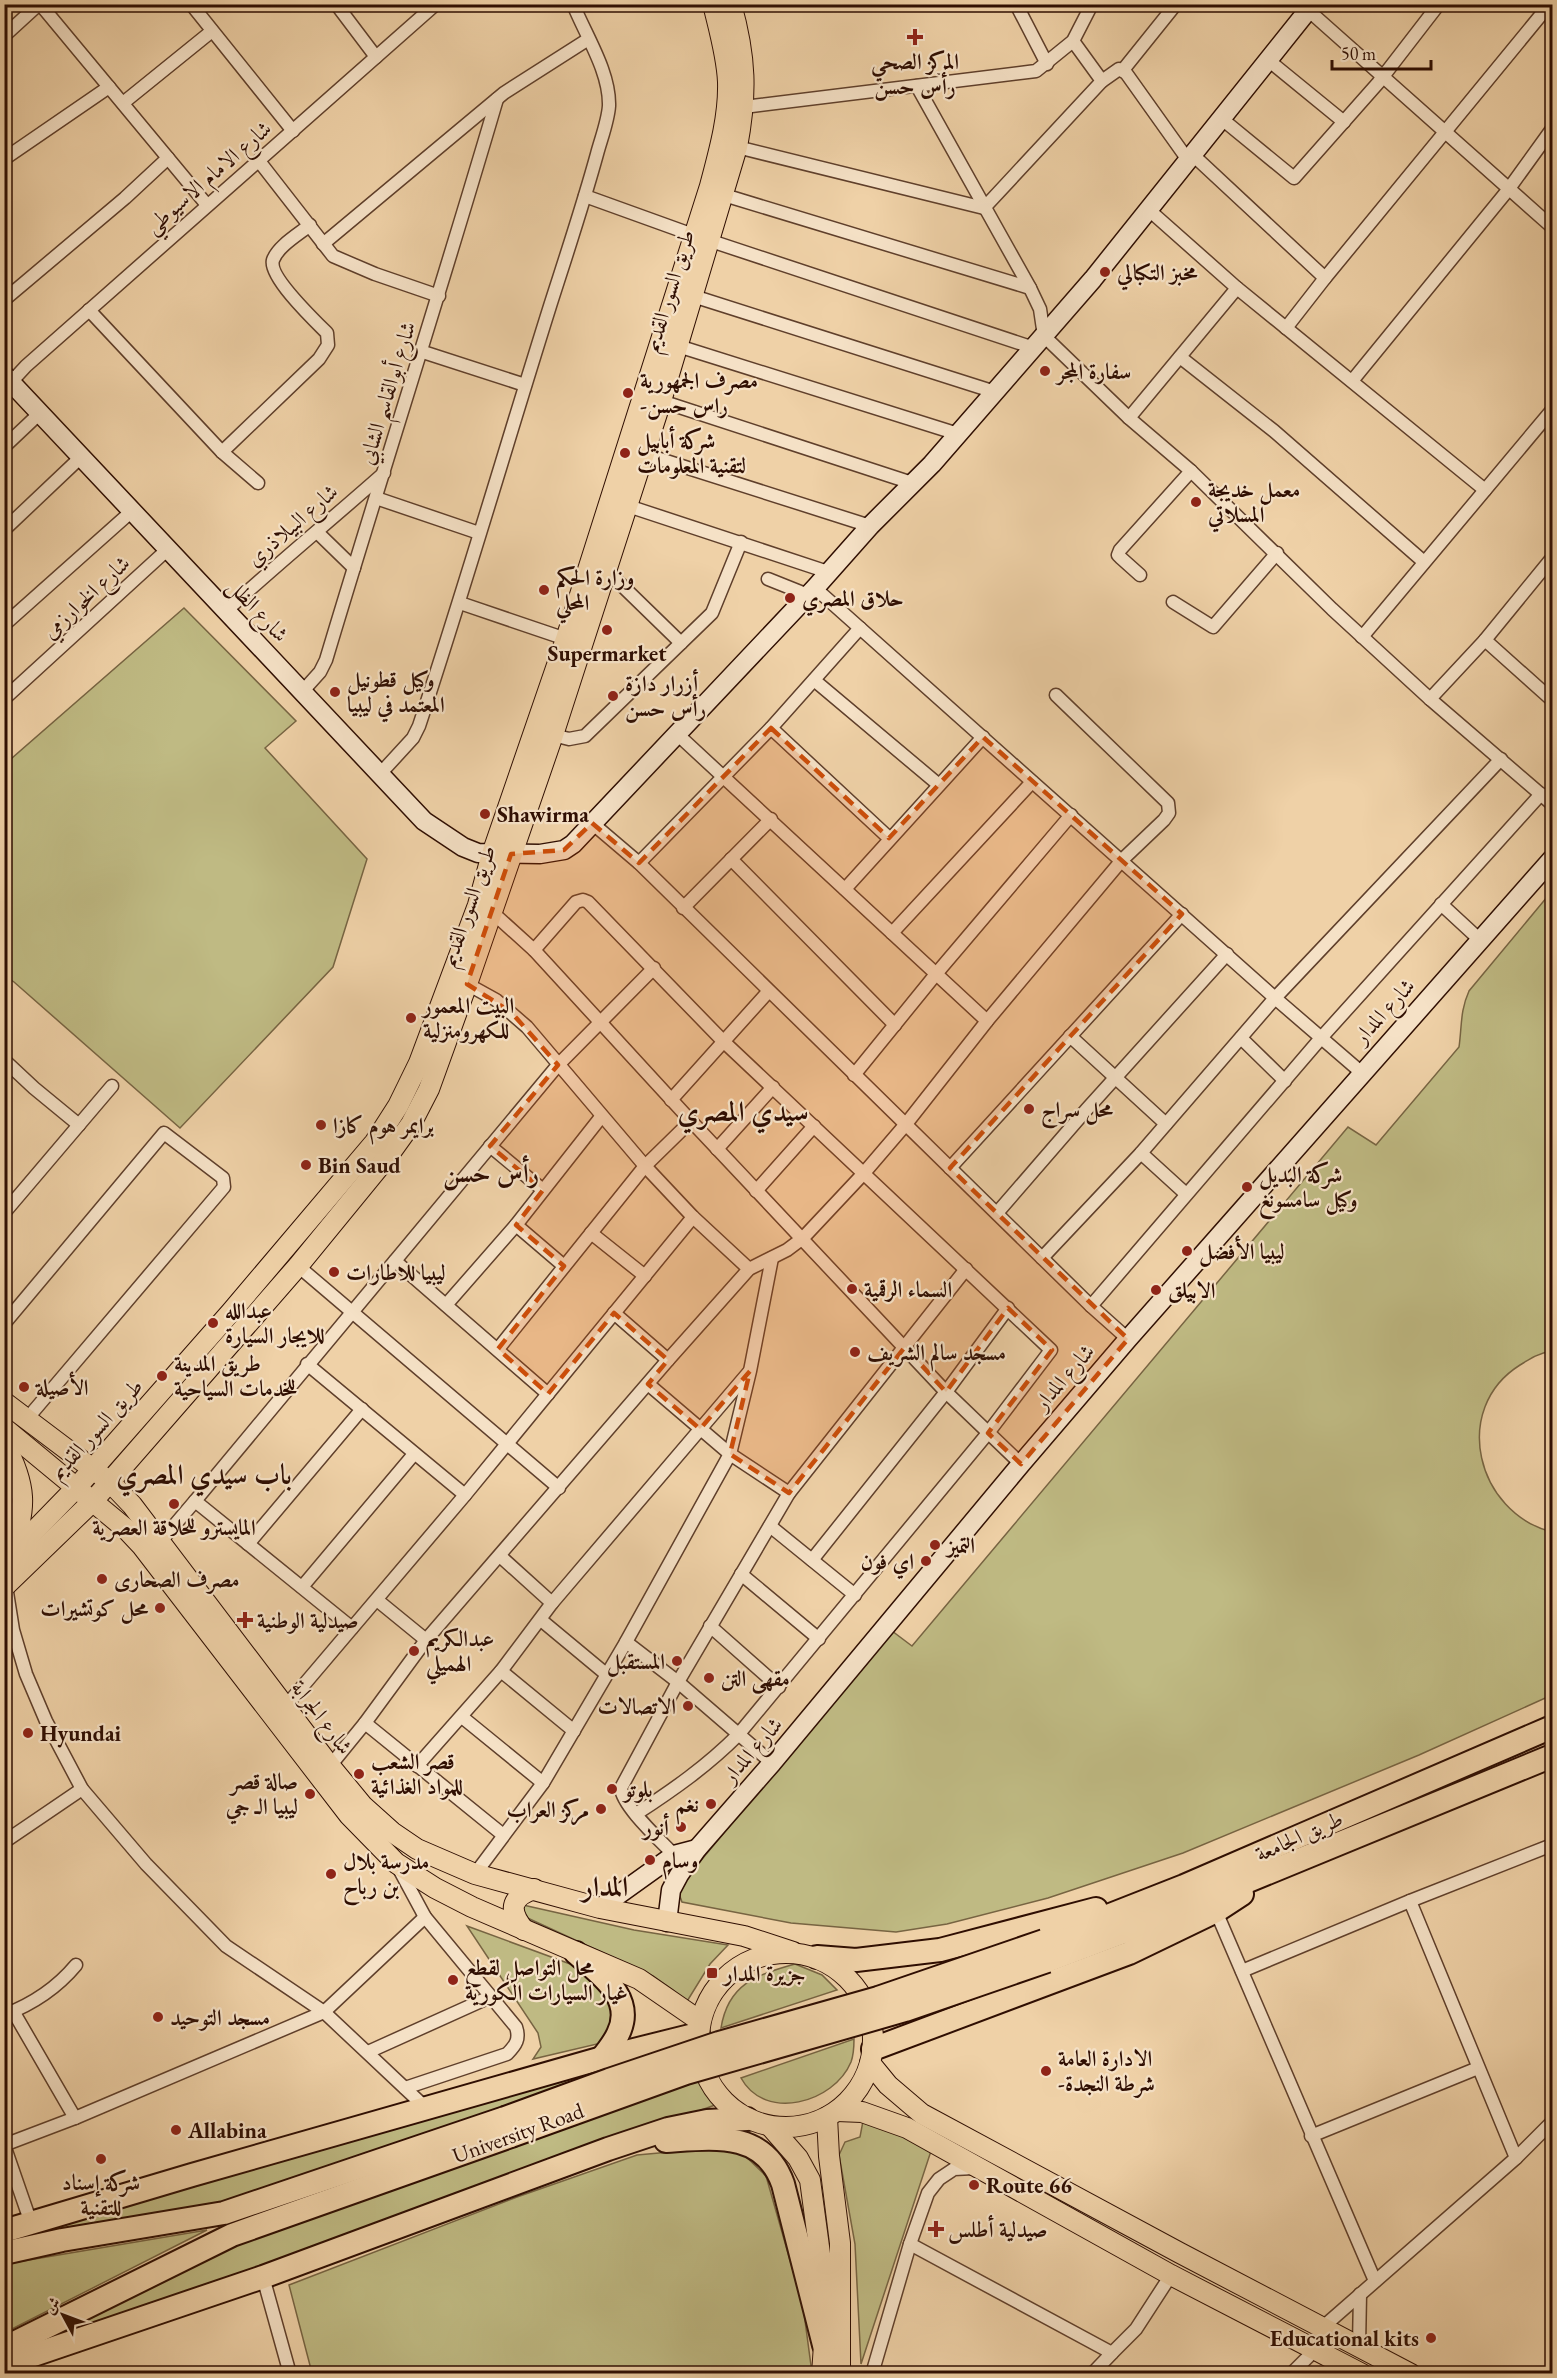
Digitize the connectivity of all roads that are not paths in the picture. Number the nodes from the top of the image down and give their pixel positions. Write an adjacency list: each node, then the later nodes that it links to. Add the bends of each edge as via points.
1 (40, 4): 15 (street); 26 (street)
2 (191, 4): 14 (street)
3 (336, 4): 18 (street)
4 (436, 4): 18 (street, شارع الامام الاسيوطي)
5 (573, 4): 16 (street)
6 (713, 4): 24 (main road, طريق السور القديم)
7 (731, 4): 24 (main road, طريق السور القديم, via 740,34)
8 (1016, 4): 20 (street)
9 (1176, 4): 21 (street)
10 (1439, 4): 22 (street)
11 (1550, 4): 33 (street)
12 (1091, 5): 17 (street)
13 (1311, 7): 19 (street, شارع الظل); 22 (street)
14 (212, 31): 28 (street); 34 (street)
15 (4, 36)
16 (587, 40): 27 (street); 42 (street, via 603,70 609,89 609,109)
17 (1073, 41): 20 (street); 23 (street)
18 (376, 57): 34 (street, شارع الامام الاسيوطي)
19 (1268, 60): 30 (street, شارع الظل); 31 (street)
20 (1047, 64): 25 (street, via 1036,71)
21 (1123, 70): 23 (street); 37 (street)
22 (1382, 77): 31 (street); 33 (street)
23 (1102, 81): 44 (street)
24 (736, 82): 29 (main road, طريق السور القديم); 35 (main road, طريق السور القديم, via 726,112)
25 (917, 86): 29 (street); 44 (street)
26 (109, 87): 28 (street); 38 (street)
27 (497, 99): 49 (street); 53 (street, شارع أبوالقاسم الشابي)
28 (123, 103): 36 (street)
29 (744, 107): 35 (main road, طريق السور القديم)
30 (1222, 119): 31 (street, via 1294,178); 37 (street, شارع الظل)
31 (1344, 122)
32 (1552, 129): 40 (street)
33 (1446, 130): 40 (street); 50 (street)
34 (293, 131): 39 (street, شارع الامام الاسيوطي)
35 (729, 145): 41 (main road, طريق السور القديم); 44 (street); 48 (main road, طريق السور القديم)
36 (168, 158): 43 (street); 55 (street)
37 (1191, 158): 45 (street, شارع الظل); 50 (street)
38 (4, 159)
39 (259, 161): 43 (street, شارع الامام الاسيوطي); 46 (street)
40 (1508, 190): 47 (street); 62 (street)
41 (724, 195): 48 (main road, طريق السور القديم); 51 (street)
42 (585, 196): 48 (street); 64 (street)
43 (207, 205): 56 (street, شارع الامام الاسيوطي)
44 (984, 208): 51 (street)
45 (1149, 210): 52 (street); 58 (street, شارع الظل)
46 (310, 225): 49 (street); 72 (street, via 280,250 273,260 273,270 327,333 328,345 319,359)
47 (1552, 227)
48 (703, 238): 54 (main road, طريق السور القديم); 58 (street); 104 (main road, طريق السور القديم)
49 (323, 244): 53 (street, via 333,256 347,263)
50 (1325, 278): 57 (street)
51 (1030, 288): 58 (street, via 1040,309)
52 (1237, 288): 57 (street); 61 (street)
53 (439, 296): 60 (street, شارع أبوالقاسم الشابي)
54 (693, 296): 59 (main road, طريق السور القديم); 65 (street)
55 (4, 300)
56 (89, 309): 63 (street, شارع الامام الاسيوطي); 72 (street)
57 (1286, 328): 62 (street)
58 (1039, 342): 65 (street, شارع الظل); 69 (street)
59 (678, 346): 66 (main road, طريق السور القديم); 70 (street)
60 (420, 351): 64 (street); 76 (street, شارع أبوالقاسم الشابي)
61 (1180, 357): 69 (street); 91 (street, via 1274,431)
62 (1352, 381): 79 (street)
63 (8, 385): 68 (street, شارع الظل)
64 (525, 385): 86 (street)
65 (995, 392): 70 (street, شارع الظل)
66 (661, 401): 73 (main road, طريق السور القديم); 78 (street)
67 (1552, 410): 79 (street)
68 (40, 413): 71 (street); 74 (street, شارع الظل)
69 (1129, 418): 75 (street)
70 (958, 434): 78 (street, شارع الظل)
71 (4, 447)
72 (222, 452): 77 (street)
73 (644, 454): 81 (main road, طريق السور القديم); 83 (street)
74 (81, 457): 82 (street, شارع الظل); 84 (street)
75 (1191, 471): 89 (street); 95 (street, via 1120,550 1120,558)
76 (385, 472): 80 (street, شارع أبوالقاسم الشابي); 85 (street, شارع البيلاذري)
77 (258, 483)
78 (912, 483): 83 (street, شارع الظل)
79 (1485, 490): 91 (street)
80 (376, 498): 86 (street); 92 (street, شارع أبوالقاسم الشابي)
81 (628, 506): 87 (street); 93 (main road, طريق السور القديم)
82 (132, 511): 88 (street, شارع الظل); 101 (street)
83 (870, 526): 94 (street, شارع الظل)
84 (4, 530)
85 (317, 532): 92 (street); 100 (street, شارع البيلاذري)
86 (479, 533): 99 (street)
87 (741, 542): 94 (street); 106 (street, via 712,613)
88 (168, 549): 100 (street, شارع الظل); 110 (street, شارع الخوارزمي)
89 (1277, 553): 98 (street, via 1213,627); 103 (street)
90 (1552, 558): 105 (street)
91 (1424, 562): 103 (street)
92 (354, 568): 108 (street, شارع أبوالقاسم الشابي, via 326,660)
93 (607, 571): 106 (street); 115 (main road, طريق السور القديم)
94 (828, 572): 97 (street, شارع الظل)
95 (1140, 575)
96 (768, 579): 97 (street)
97 (812, 592): 102 (street); 114 (street, شارع الظل)
98 (1173, 602)
99 (460, 603): 104 (street); 118 (street, via 419,726)
100 (226, 611): 108 (street, شارع الظل)
101 (4, 625)
102 (861, 628): 107 (street); 116 (street)
103 (1362, 637): 111 (street)
104 (566, 639): 128 (main road, طريق السور القديم)
105 (1485, 640): 111 (street); 112 (street)
106 (681, 643): 115 (street, via 585,736 569,739)
107 (814, 680): 113 (street); 121 (street)
108 (302, 692): 118 (street, شارع الظل)
109 (1056, 695): 131 (street, via 1168,803 1169,813 1164,820)
110 (4, 699)
111 (1430, 699): 117 (street)
112 (1552, 700)
113 (771, 728): 119 (street); 127 (street)
114 (676, 733): 119 (street); 126 (street, شارع الظل)
115 (553, 735): 128 (main road, طريق السور القديم)
116 (983, 737): 120 (street); 121 (street)
117 (1501, 759): 122 (street); 146 (street)
118 (380, 774): 128 (street, شارع الظل, via 424,821 463,847)
119 (723, 776): 125 (street); 132 (street)
120 (1032, 783): 124 (street); 138 (street)
121 (939, 785): 127 (street)
122 (1541, 794): 123 (street); 134 (street, شارع المدار)
123 (1552, 804)
124 (1071, 815): 131 (street); 143 (street)
125 (771, 819): 129 (street); 133 (street)
126 (592, 823): 128 (street, شارع الظل, via 564,849 540,854); 132 (street)
127 (889, 838): 133 (street)
128 (502, 854): 136 (main road, طريق السور القديم); 218 (main road, طريق السور القديم, via 477,905 419,1063 375,1142)
129 (731, 859): 135 (street); 149 (street)
130 (1552, 859): 139 (street, شارع المدار)
131 (1122, 860): 137 (street); 147 (street)
132 (639, 863): 135 (street)
133 (845, 889): 138 (street)
134 (1441, 904): 139 (street); 152 (street, شارع المدار)
135 (682, 908): 145 (street)
136 (492, 912): 140 (street); 144 (main road, طريق السور القديم)
137 (1182, 914): 141 (street); 150 (street)
138 (892, 933): 143 (street)
139 (1480, 940): 156 (street, شارع المدار)
140 (534, 950): 142 (street, via 576,902 583,900); 148 (street)
141 (1227, 954): 146 (street); 158 (street)
142 (654, 968): 148 (street); 153 (street)
143 (936, 974): 147 (street); 149 (street)
144 (467, 984): 155 (street, via 511,1012); 187 (main road, طريق السور القديم, via 429,1089 411,1124)
145 (768, 992): 153 (street); 157 (street)
146 (1275, 998): 151 (street); 152 (street)
147 (987, 1021): 165 (street)
148 (601, 1023): 155 (street); 162 (street)
149 (895, 1025): 157 (street)
150 (1070, 1036): 158 (street); 173 (street)
151 (1241, 1038): 159 (street); 166 (street)
152 (1321, 1038): 156 (street); 159 (street, شارع المدار)
153 (723, 1041): 161 (street); 162 (street)
154 (4, 1060): 167 (street)
155 (558, 1065): 163 (street); 169 (street)
156 (1362, 1072): 198 (street, شارع المدار)
157 (854, 1075): 165 (street)
158 (1116, 1078): 166 (street); 178 (street)
159 (1286, 1081): 177 (street, شارع المدار)
160 (111, 1086): 167 (street)
161 (773, 1087): 168 (street); 170 (street)
162 (671, 1100): 164 (street)
163 (602, 1117): 172 (street); 175 (street)
164 (691, 1121): 170 (street); 172 (street)
165 (906, 1124): 173 (street); 174 (street)
166 (1166, 1124): 171 (street)
167 (79, 1125): 179 (street)
168 (814, 1126): 174 (street); 176 (street)
169 (490, 1146): 175 (street); 186 (street)
170 (717, 1149): 176 (street)
171 (1141, 1153): 177 (street); 185 (street)
172 (645, 1166): 180 (street); 182 (street)
173 (950, 1168): 178 (street)
174 (864, 1173): 183 (street); 190 (street)
175 (543, 1190): 181 (street)
176 (756, 1191): 183 (street)
177 (1186, 1194): 193 (street, شارع المدار)
178 (996, 1213): 185 (street)
179 (4, 1214)
180 (693, 1217): 189 (street); 191 (street)
181 (516, 1225): 188 (street); 192 (street)
182 (591, 1233): 188 (street); 191 (street)
183 (803, 1238): 184 (street); 199 (street)
184 (772, 1258): 189 (street); 203 (street)
185 (1042, 1258): 193 (street)
186 (395, 1261): 192 (street); 195 (street)
187 (298, 1266): 195 (street); 219 (main road, طريق السور القديم)
188 (564, 1266): 200 (street)
189 (748, 1269): 201 (street)
190 (966, 1269): 194 (street); 199 (street)
191 (645, 1276): 196 (street)
192 (446, 1305): 200 (street)
193 (1091, 1306): 198 (street)
194 (1008, 1308): 205 (street); 212 (street, via 1051,1352)
195 (352, 1313): 202 (street); 214 (street)
196 (614, 1313): 201 (street); 206 (street)
197 (4, 1324): 209 (street, via 164,1133 223,1178 224,1187)
198 (1128, 1339): 217 (street, شارع المدار)
199 (905, 1347): 205 (street); 222 (street)
200 (498, 1349): 206 (street)
201 (668, 1360): 204 (street)
202 (307, 1364): 208 (street); 225 (street)
203 (750, 1371): 211 (street); 216 (street)
204 (648, 1384): 211 (street); 221 (street)
205 (946, 1392): 212 (street); 230 (street)
206 (548, 1394): 214 (street)
207 (4, 1402): 209 (main road, شارع الجرابة)
208 (362, 1409): 215 (street); 228 (street)
209 (26, 1420): 218 (main road, شارع الجرابة)
210 (4, 1428): 220 (main road, شارع الجرابة)
211 (700, 1429): 216 (street); 237 (street)
212 (988, 1433): 217 (street); 235 (street)
213 (4, 1443): 231 (main road, via 20,1476 23,1494 22,1514)
214 (507, 1444): 221 (street); 223 (street)
215 (414, 1454): 223 (street); 234 (street)
216 (730, 1454): 222 (street); 243 (street)
217 (1021, 1464): 255 (street, شارع المدار)
218 (92, 1469): 219 (main road, شارع الجرابة); 220 (main road, طريق السور القديم)
219 (110, 1482): 224 (main road, طريق السور القديم); 227 (main road, شارع الجرابة)
220 (76, 1488): 224 (main road, شارع الجرابة); 231 (main road, طريق السور القديم)
221 (559, 1488): 229 (street)
222 (789, 1493): 226 (street)
223 (465, 1495): 236 (street)
224 (93, 1501): 233 (main road, طريق السور القديم); 266 (main road, شارع الجرابة, via 142,1546 349,1815)
225 (195, 1501): 227 (street); 228 (street)
226 (770, 1526): 230 (street); 232 (street)
227 (161, 1541): 248 (main road, شارع الجرابة)
228 (248, 1544): 234 (street)
229 (500, 1556): 237 (street); 242 (street)
230 (812, 1560): 235 (street)
231 (5, 1561)
232 (741, 1574): 239 (street); 241 (street)
233 (5, 1586): 259 (street, via 26,1674)
234 (302, 1587): 240 (street)
235 (855, 1595): 241 (street)
236 (377, 1600): 240 (street); 242 (street)
237 (552, 1603): 238 (street)
238 (541, 1620): 244 (street); 245 (street)
239 (710, 1626): 246 (street); 247 (street)
240 (352, 1628): 248 (street)
241 (819, 1639): 247 (street)
242 (426, 1640): 250 (street)
243 (626, 1642): 245 (street); 246 (street)
244 (501, 1671): 249 (street); 252 (street)
245 (606, 1674): 252 (street)
246 (678, 1682): 253 (street); 260 (street, via 621,1788)
247 (779, 1687): 253 (street)
248 (285, 1707): 256 (main road, شارع الجرابة)
249 (462, 1716): 257 (street); 258 (street)
250 (365, 1723): 256 (street); 257 (street)
251 (1552, 1727): 268 (highway, طريق الجامعة)
252 (574, 1731): 258 (street)
253 (738, 1735): 255 (street); 260 (street, via 679,1786)
254 (1552, 1756): 271 (highway, طريق الجامعة, via 1290,1863)
255 (772, 1763): 264 (street, شارع المدار)
256 (330, 1766): 267 (main road, شارع الجرابة, via 363,1806 392,1832 417,1849)
257 (417, 1766): 261 (street)
258 (543, 1783): 261 (street)
259 (82, 1788): 262 (street); 283 (street, via 146,1864 226,1946)
260 (636, 1814): 265 (street)
261 (502, 1834): 267 (street)
262 (4, 1842)
263 (1552, 1845): 270 (street)
264 (697, 1850): 265 (street); 274 (street, شارع المدار, via 671,1890)
265 (674, 1855): 272 (street)
266 (396, 1863): 273 (street); 275 (main road, شارع الجرابة, via 453,1898)
267 (475, 1874): 269 (main road, شارع الجرابة)
268 (1184, 1886): 276 (highway, طريق الجامعة); 279 (highway, via 940,1950 856,1960)
269 (534, 1889): 272 (main road, شارع الجرابة); 275 (main road, via 522,1893 515,1901 513,1912)
270 (1410, 1900): 281 (street); 289 (street)
271 (1212, 1904): 276 (highway); 281 (street); 287 (highway, via 1129,1953)
272 (600, 1908): 274 (main road, شارع الجرابة)
273 (425, 1917): 282 (street); 283 (street)
274 (667, 1922): 277 (main road, شارع الجرابة, via 744,1936)
275 (525, 1930): 278 (main road, شارع الجرابة)
276 (1045, 1951): 297 (highway, University Road, bridge, via 708,2047)
277 (793, 1952): 279 (main road); 285 (main road, via 768,1953 744,1962 724,1977 709,1997)
278 (576, 1953): 285 (main road, شارع الجرابة, via 639,1979); 288 (highway, via 612,1985 623,2009 618,2035)
279 (817, 1957): 287 (main road, via 842,1971 861,1993 872,2020)
280 (76, 1965): 284 (street, via 50,1991)
281 (1242, 1971): 298 (street)
282 (489, 1997): 286 (street); 290 (street, via 516,2027 515,2046 507,2054)
283 (324, 2012): 286 (street); 293 (street)
284 (9, 2013): 293 (street)
285 (699, 2027): 288 (highway); 294 (main road, via 700,2060 710,2084 726,2104)
286 (368, 2052): 290 (street)
287 (872, 2056): 292 (main road, via 852,2097); 311 (main road, via 888,2085 922,2114)
288 (602, 2058): 291 (highway)
289 (1478, 2068): 298 (street); 301 (street)
290 (405, 2088): 291 (street)
291 (426, 2108): 303 (highway)
292 (832, 2114): 296 (main road, via 808,2125); 302 (main road, via 862,2112 907,2128); 320 (main road, via 829,2156 840,2243)
293 (75, 2118): 299 (street)
294 (747, 2119): 296 (main road); 300 (highway, via 668,2129)
295 (1552, 2122): 301 (street)
296 (770, 2126): 312 (main road, via 798,2158 810,2180 820,2254)
297 (508, 2127): 306 (highway, University Road, via 224,2213); 314 (highway, University Road, via 232,2235)
298 (1311, 2136): 309 (street)
299 (4, 2145): 303 (street)
300 (608, 2149): 308 (highway); 312 (highway, via 704,2138 737,2141 762,2152 773,2163 783,2184)
301 (1516, 2158): 309 (street)
302 (979, 2168): 305 (street, via 954,2169 931,2187); 307 (main road)
303 (32, 2223): 304 (highway)
304 (4, 2232)
305 (910, 2244): 316 (street); 321 (street)
306 (4, 2253)
307 (1171, 2276): 315 (main road); 316 (street, via 1136,2329)
308 (262, 2277): 317 (highway); 318 (street)
309 (1375, 2281): 310 (street)
310 (1360, 2294): 311 (street); 313 (street)
311 (1323, 2327): 313 (main road)
312 (824, 2345): 319 (main road)
313 (1359, 2346): 325 (main road)
314 (4, 2348)
315 (1315, 2350): 323 (street); 324 (main road)
316 (1112, 2353): 322 (street)
317 (4, 2365)
318 (290, 2373)
319 (822, 2373)
320 (840, 2373)
321 (872, 2373)
322 (1092, 2373)
323 (1291, 2373)
324 (1362, 2373)
325 (1411, 2373)

